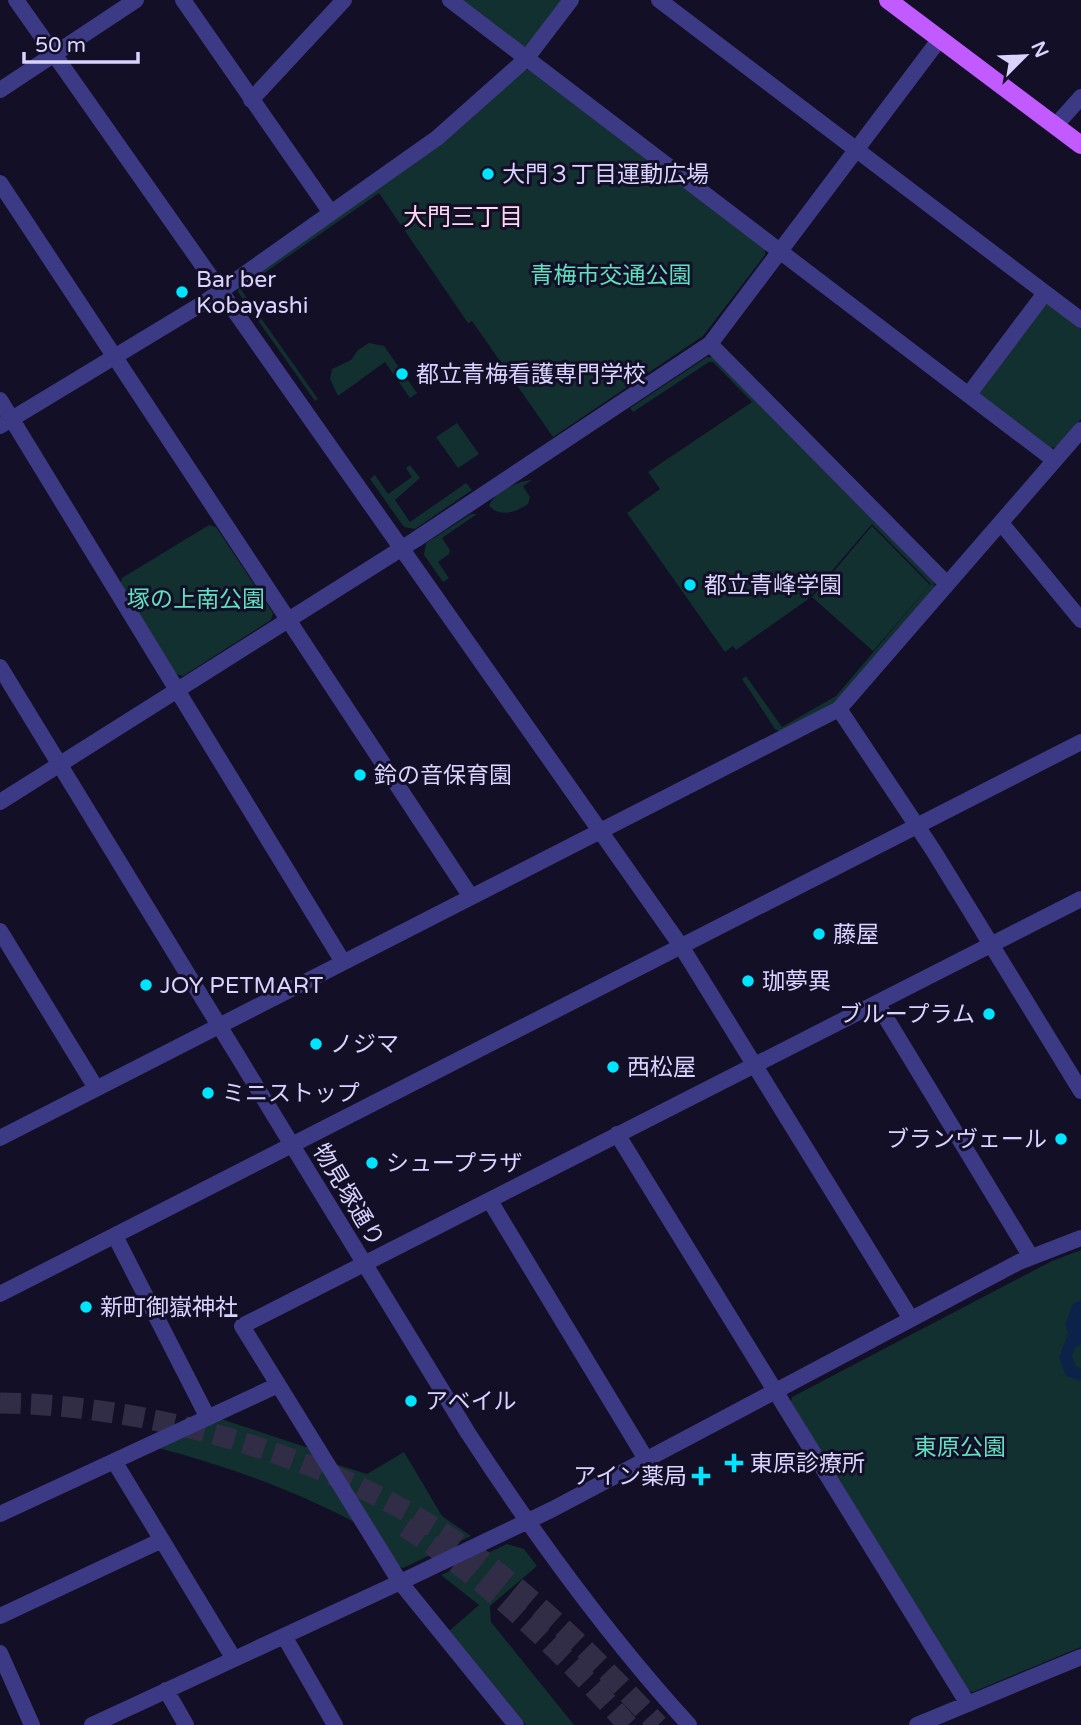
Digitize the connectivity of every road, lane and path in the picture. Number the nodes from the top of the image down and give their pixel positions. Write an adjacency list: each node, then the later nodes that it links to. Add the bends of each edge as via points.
1 (16, 0): 10 (street)
2 (136, 0): 10 (street)
3 (183, 0): 14 (street)
4 (344, 0): 14 (street)
5 (450, 0): 11 (street)
6 (571, 0): 11 (street)
7 (659, 0): 17 (street)
8 (888, 0): 9 (main road)
9 (939, 40): 15 (main road); 17 (street)
10 (55, 54): 12 (street); 21 (street)
11 (526, 59): 19 (street, via 437,138); 20 (street)
12 (0, 90)
13 (1081, 97): 15 (street)
14 (251, 100): 19 (street)
15 (1055, 126): 16 (main road)
16 (1081, 145)
17 (856, 150): 20 (street); 22 (street)
18 (0, 183): 25 (street)
19 (331, 213): 21 (street)
20 (780, 252): 24 (street); 26 (street)
21 (221, 290): 25 (street); 32 (street)
22 (1045, 293): 23 (street); 26 (street)
23 (1081, 320)
24 (710, 344): 32 (street); 33 (street)
25 (115, 358): 28 (street); 36 (street)
26 (969, 394): 30 (street)
27 (0, 400): 28 (street)
28 (6, 423): 38 (street)
29 (1081, 430): 30 (street)
30 (1054, 460): 31 (street)
31 (1001, 523): 33 (street); 34 (street)
32 (402, 548): 36 (street); 44 (street)
33 (947, 584): 39 (street)
34 (1076, 602): 35 (street)
35 (1081, 620)
36 (287, 621): 38 (street); 45 (street)
37 (0, 667): 41 (street, 物見塚通り)
38 (177, 692): 41 (street); 50 (street)
39 (839, 709): 43 (street); 44 (street)
40 (1081, 742): 43 (street)
41 (60, 766): 42 (street); 52 (street, 物見塚通り)
42 (0, 802)
43 (918, 826): 48 (street); 49 (street)
44 (601, 830): 45 (street); 49 (street)
45 (471, 897): 50 (street)
46 (1081, 899): 48 (street)
47 (0, 931): 54 (street)
48 (992, 944): 51 (street); 55 (street)
49 (681, 946): 53 (street); 58 (street)
50 (343, 962): 52 (street)
51 (877, 1003): 53 (street); 62 (street)
52 (219, 1025): 54 (street); 58 (street, 物見塚通り)
53 (755, 1064): 56 (street); 65 (street)
54 (96, 1088): 57 (street)
55 (1080, 1088)
56 (617, 1134): 59 (street); 67 (street)
57 (0, 1138)
58 (292, 1144): 60 (street); 63 (street, 物見塚通り)
59 (490, 1201): 63 (street); 69 (street)
60 (114, 1236): 64 (street); 68 (street)
61 (1081, 1238): 62 (street)
62 (1031, 1256): 65 (street)
63 (364, 1263): 66 (street, via 242,1326); 72 (street, 物見塚通り)
64 (0, 1294)
65 (911, 1320): 67 (street)
66 (278, 1385): 68 (street); 74 (street)
67 (776, 1391): 69 (street); 81 (street)
68 (208, 1418): 70 (street)
69 (646, 1459): 72 (street)
70 (114, 1461): 71 (street); 73 (street)
71 (0, 1514)
72 (527, 1522): 74 (street); 87 (street, 物見塚通り)
73 (162, 1540): 75 (street); 79 (street)
74 (400, 1582): 76 (street); 86 (street)
75 (0, 1616)
76 (284, 1636): 79 (street); 85 (street)
77 (0, 1653): 82 (street)
78 (1081, 1657): 81 (street)
79 (234, 1659): 80 (street)
80 (166, 1690): 83 (street); 84 (street)
81 (968, 1704): 88 (street)
82 (32, 1725)
83 (92, 1725)
84 (186, 1725)
85 (335, 1725)
86 (516, 1725)
87 (689, 1725)
88 (917, 1725)

